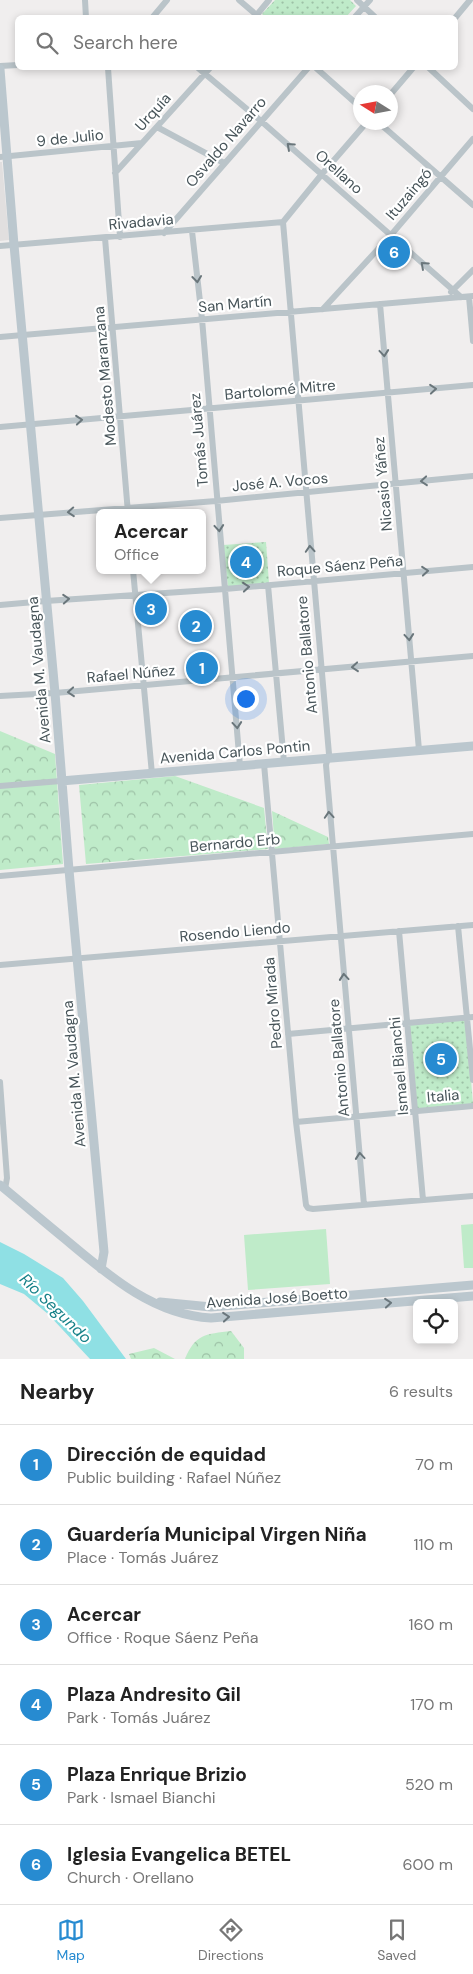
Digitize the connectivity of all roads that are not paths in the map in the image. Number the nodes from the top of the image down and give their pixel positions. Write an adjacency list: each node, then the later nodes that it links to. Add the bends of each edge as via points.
1 (85, 0): 9 (street)
2 (168, 0): 10 (street)
3 (239, 0): 11 (street)
4 (269, 0): 12 (street)
5 (356, 0): 8 (street)
6 (370, 0): 8 (street)
7 (472, 0): 15 (street)
8 (364, 6): 13 (street); 14 (street)
9 (86, 15)
10 (155, 15)
11 (255, 15)
12 (258, 15)
13 (356, 15)
14 (373, 15)
15 (458, 15)
16 (15, 66): 17 (street)
17 (0, 68): 36 (main road, Avenida M. Vaudagna)
18 (108, 70): 35 (street)
19 (200, 70): 25 (street, Orellano)
20 (208, 70): 25 (street, Urquía)
21 (306, 70): 29 (street, Osvaldo Navarro)
22 (318, 70): 27 (street)
23 (411, 70): 26 (street)
24 (431, 70): 28 (street)
25 (204, 73): 29 (street, Orellano); 30 (street, Urquía)
26 (398, 86)
27 (353, 101)
28 (473, 109)
29 (262, 120): 37 (street, Osvaldo Navarro); 39 (street, Orellano, one-way to 29)
30 (157, 126): 34 (street, Urquía); 37 (street)
31 (360, 130): 39 (street)
32 (387, 130): 40 (street)
33 (473, 139): 40 (street, Ituzaingó)
34 (142, 143): 35 (street, 9 de Julio); 38 (street, Urquía)
35 (113, 146): 36 (street, 9 de Julio); 38 (street)
36 (3, 157): 48 (main road, Avenida M. Vaudagna)
37 (224, 163): 44 (street, Osvaldo Navarro)
38 (115, 173): 45 (street)
39 (322, 174): 42 (street); 46 (street, Orellano)
40 (440, 176): 41 (street); 46 (street, Ituzaingó)
41 (473, 205)
42 (284, 222): 43 (street, Rivadavia); 57 (street, Antonio Ballatore)
43 (192, 231): 44 (street, Rivadavia); 58 (street, Tomás Juárez, one-way to 58)
44 (164, 233): 45 (street, Rivadavia)
45 (120, 236): 47 (street, Rivadavia)
46 (391, 236): 51 (street, Orellano, one-way to 46); 56 (street, Ituzaingó)
47 (105, 238): 48 (street, Rivadavia); 59 (street, Modesto Maranzana)
48 (14, 245): 49 (street, Rivadavia); 60 (main road, Avenida M. Vaudagna)
49 (0, 246)
50 (473, 270): 51 (street)
51 (452, 290): 53 (street, Orellano); 54 (street)
52 (471, 297): 53 (street, San Martín); 62 (street)
53 (461, 298): 54 (street, San Martín)
54 (444, 299): 55 (street, San Martín)
55 (380, 304): 56 (street, San Martín); 64 (street, Nicasio Yáñez, one-way to 64)
56 (322, 309): 57 (street, San Martín)
57 (290, 312): 58 (street, San Martín); 65 (street, Antonio Ballatore)
58 (202, 319): 59 (street, San Martín); 66 (street, Tomás Juárez)
59 (114, 327): 60 (street, San Martín); 67 (street, Modesto Maranzana)
60 (23, 335): 61 (street, San Martín); 68 (main road, Avenida M. Vaudagna)
61 (0, 336)
62 (473, 341)
63 (473, 385): 64 (street, Bartolomé Mitre, one-way to 63)
64 (388, 393): 65 (street, Bartolomé Mitre); 71 (street, Nicasio Yáñez)
65 (298, 401): 66 (street, Bartolomé Mitre); 72 (street, Antonio Ballatore)
66 (209, 409): 67 (street, Bartolomé Mitre); 73 (street, Tomás Juárez)
67 (122, 416): 68 (street, Bartolomé Mitre, one-way to 67); 74 (street, Modesto Maranzana)
68 (31, 424): 69 (street, Bartolomé Mitre); 77 (main road, Avenida M. Vaudagna)
69 (0, 426)
70 (473, 476): 71 (street, José A. Vocos, one-way to 71)
71 (396, 484): 72 (street, José A. Vocos); 80 (street, Nicasio Yáñez)
72 (306, 492): 73 (street, José A. Vocos); 82 (street, Antonio Ballatore, one-way to 72)
73 (216, 501): 75 (street, José A. Vocos); 84 (street, Tomás Juárez, one-way to 84)
74 (128, 509)
75 (138, 509)
76 (96, 511): 77 (street, José A. Vocos, one-way to 77)
77 (40, 514): 78 (street, José A. Vocos); 86 (main road, Avenida M. Vaudagna)
78 (0, 518)
79 (473, 567): 80 (street, Roque Sáenz Peña, one-way to 79)
80 (404, 573): 82 (street, Roque Sáenz Peña); 89 (street, Nicasio Yáñez, one-way to 89)
81 (133, 574): 85 (street)
82 (313, 581): 83 (street, Roque Sáenz Peña); 90 (street, Antonio Ballatore)
83 (268, 585): 84 (street, Roque Sáenz Peña, one-way to 83); 91 (street)
84 (225, 589): 85 (street, Roque Sáenz Peña); 92 (street, Tomás Juárez)
85 (135, 595): 86 (street, Roque Sáenz Peña, one-way to 85); 93 (street)
86 (46, 600): 87 (street, Roque Sáenz Peña); 94 (main road, Avenida M. Vaudagna)
87 (0, 605)
88 (473, 656): 89 (street, Rafael Núñez)
89 (412, 662): 90 (street, Rafael Núñez, one-way to 90); 97 (street, Nicasio Yáñez)
90 (322, 670): 91 (street, Rafael Núñez); 98 (street, Antonio Ballatore)
91 (276, 674): 92 (street, Rafael Núñez); 99 (street)
92 (233, 678): 93 (street, Rafael Núñez); 101 (street, Tomás Juárez, one-way to 101)
93 (142, 685): 94 (street, Rafael Núñez, one-way to 94); 102 (street)
94 (55, 693): 95 (street, Rafael Núñez); 103 (main road, Avenida M. Vaudagna)
95 (0, 696)
96 (473, 746): 97 (main road, Avenida Carlos Pontin)
97 (419, 750): 98 (main road, Avenida Carlos Pontin)
98 (328, 758): 99 (main road, Avenida Carlos Pontin); 106 (street, Antonio Ballatore, one-way to 98)
99 (284, 762): 100 (main road, Avenida Carlos Pontin)
100 (264, 764): 101 (main road, Avenida Carlos Pontin); 107 (street, Pedro Mirada)
101 (240, 766): 102 (main road, Avenida Carlos Pontin)
102 (152, 774): 103 (main road, Avenida Carlos Pontin)
103 (62, 781): 104 (street, Avenida Carlos Pontin); 108 (main road, Avenida M. Vaudagna)
104 (0, 786)
105 (473, 834): 106 (street, Bernardo Erb)
106 (332, 847): 107 (street, Bernardo Erb); 113 (street, Antonio Ballatore)
107 (272, 852): 108 (street, Bernardo Erb); 114 (street, Pedro Mirada)
108 (68, 870): 109 (street, Bernardo Erb); 115 (main road, Avenida M. Vaudagna)
109 (0, 876)
110 (473, 925): 111 (street, Rosendo Liendo)
111 (458, 926): 112 (street, Rosendo Liendo); 117 (street)
112 (399, 931): 113 (street, Rosendo Liendo); 118 (street, Ismael Bianchi)
113 (340, 936): 114 (street, Rosendo Liendo); 119 (street, Antonio Ballatore, one-way to 113)
114 (280, 941): 115 (street, Rosendo Liendo); 120 (street, Pedro Mirada)
115 (78, 958): 116 (street, Rosendo Liendo); 131 (main road, Avenida M. Vaudagna, via 104,1252)
116 (0, 965)
117 (470, 1017): 118 (street); 121 (street)
118 (407, 1023): 119 (street); 124 (street, Ismael Bianchi)
119 (348, 1028): 120 (street); 125 (street, Antonio Ballatore)
120 (288, 1034): 126 (street, Pedro Mirada)
121 (473, 1080)
122 (0, 1082): 127 (street, via 7,1178)
123 (473, 1106): 124 (street, Italia)
124 (415, 1111): 125 (street, Italia); 129 (street, Ismael Bianchi)
125 (356, 1116): 126 (street, Italia); 130 (street, Antonio Ballatore, one-way to 125)
126 (296, 1122): 130 (street, Pedro Mirada, via 304,1201 308,1208)
127 (2, 1187): 131 (main road)
128 (473, 1196): 129 (street)
129 (423, 1200): 130 (street)
130 (364, 1205)
131 (102, 1270): 134 (main road)
132 (473, 1285): 134 (main road, Avenida José Boetto, via 211,1307)
133 (473, 1296): 134 (main road, Avenida José Boetto, one-way to 133, via 164,1308 211,1318)
134 (146, 1298)

